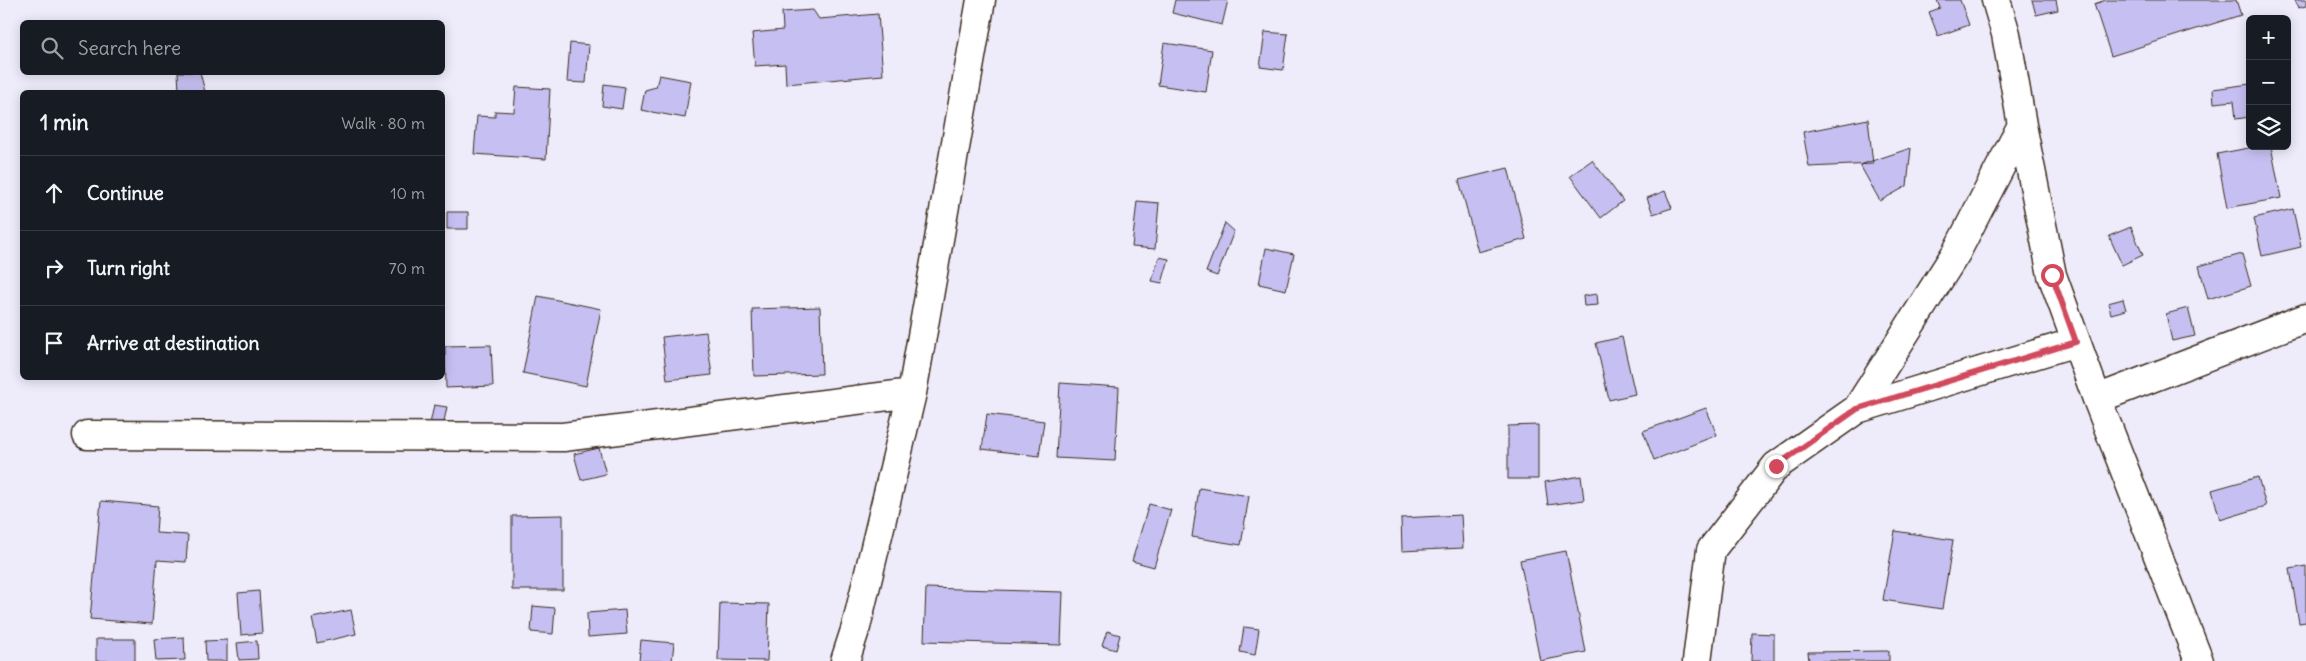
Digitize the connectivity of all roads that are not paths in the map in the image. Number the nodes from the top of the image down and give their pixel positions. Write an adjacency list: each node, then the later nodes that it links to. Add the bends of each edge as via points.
1 (981, 0): 6 (street)
2 (1996, 0): 3 (street, via 2006,34)
3 (2022, 125): 5 (street, via 2052,275); 8 (street, via 1956,253)
4 (2306, 318): 7 (street)
5 (2076, 342): 7 (street); 8 (street)
6 (912, 393): 9 (street, via 563,437); 10 (street)
7 (2097, 399): 12 (street)
8 (1857, 409): 11 (street, via 1776,466 1711,550)
9 (86, 435)
10 (845, 661)
11 (1698, 661)
12 (2199, 661)

